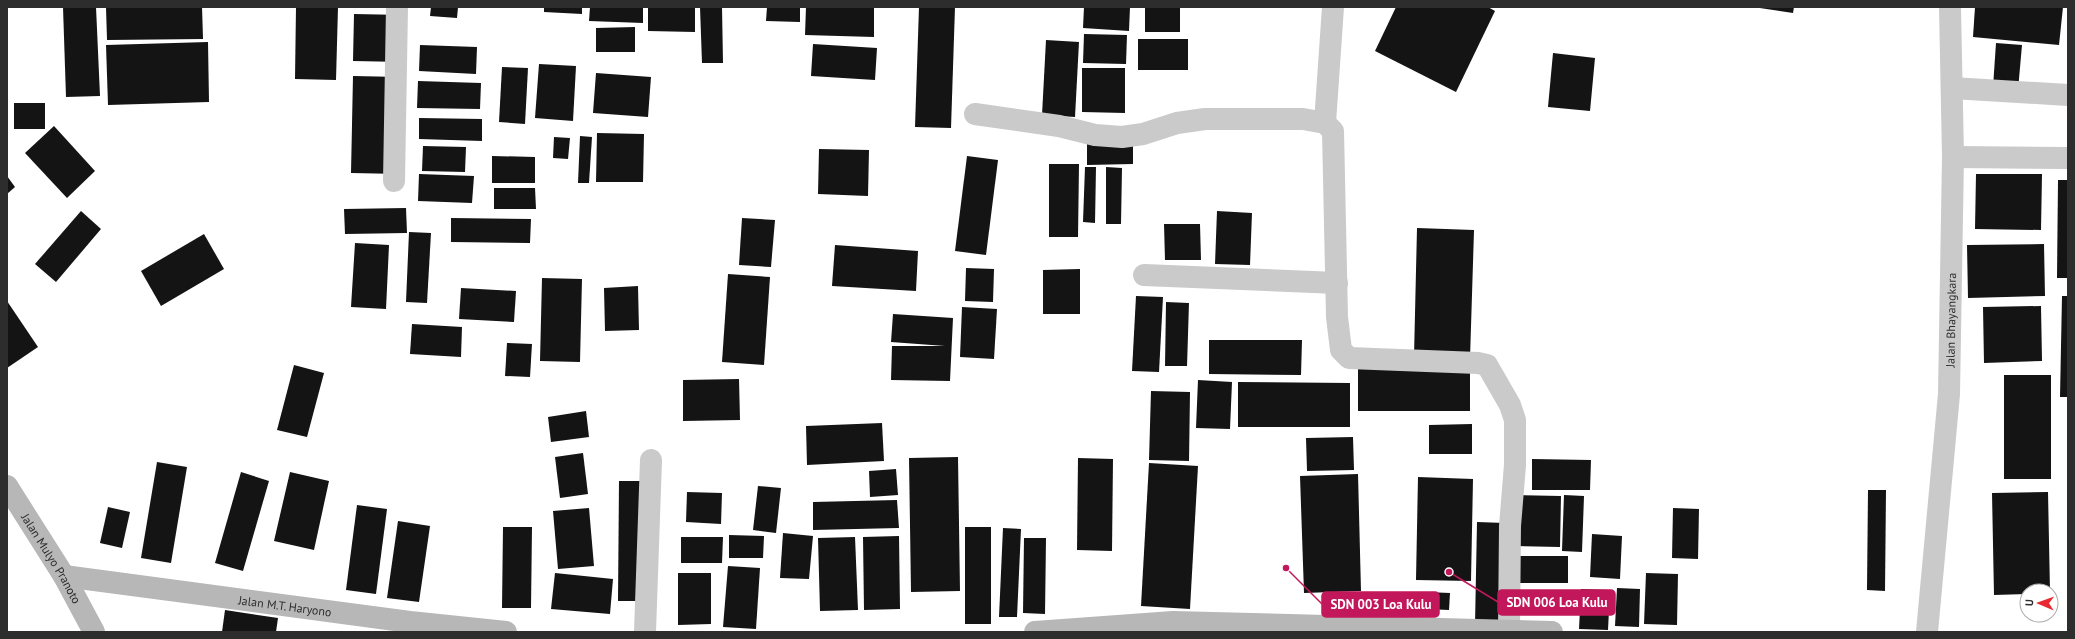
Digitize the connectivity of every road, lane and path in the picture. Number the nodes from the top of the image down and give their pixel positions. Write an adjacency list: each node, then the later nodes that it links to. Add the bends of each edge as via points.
1 (397, 7): 10 (street)
2 (1333, 7): 7 (street)
3 (1950, 7): 4 (street, Jalan Bhayangkara)
4 (1952, 88): 5 (street); 8 (street, Jalan Bhayangkara)
5 (2068, 95)
6 (975, 114): 7 (street, via 1059,126 1094,135 1122,137 1143,134 1177,123 1205,119 1303,119)
7 (1325, 123): 12 (street, via 1333,131)
8 (1953, 157): 9 (street); 24 (street, Jalan Bhayangkara, via 1949,394)
9 (2068, 158)
10 (394, 181)
11 (1144, 275): 12 (street)
12 (1337, 283): 18 (street, via 1337,317 1341,350 1349,358 1478,362 1487,365 1510,406 1515,420 1515,465 1510,526)
13 (651, 460): 21 (street)
14 (7, 486): 15 (street, Jalan Mulyo Pranoto)
15 (64, 576): 16 (street, Jalan M.T. Haryono); 19 (street, Jalan Mulyo Pranoto)
16 (379, 625): 20 (street, Jalan M.T. Haryono)
17 (1295, 629): 18 (street); 22 (street, via 1173,622)
18 (1510, 631): 23 (street)
19 (94, 632)
20 (506, 632)
21 (645, 632)
22 (1035, 632)
23 (1552, 632)
24 (1927, 632)

